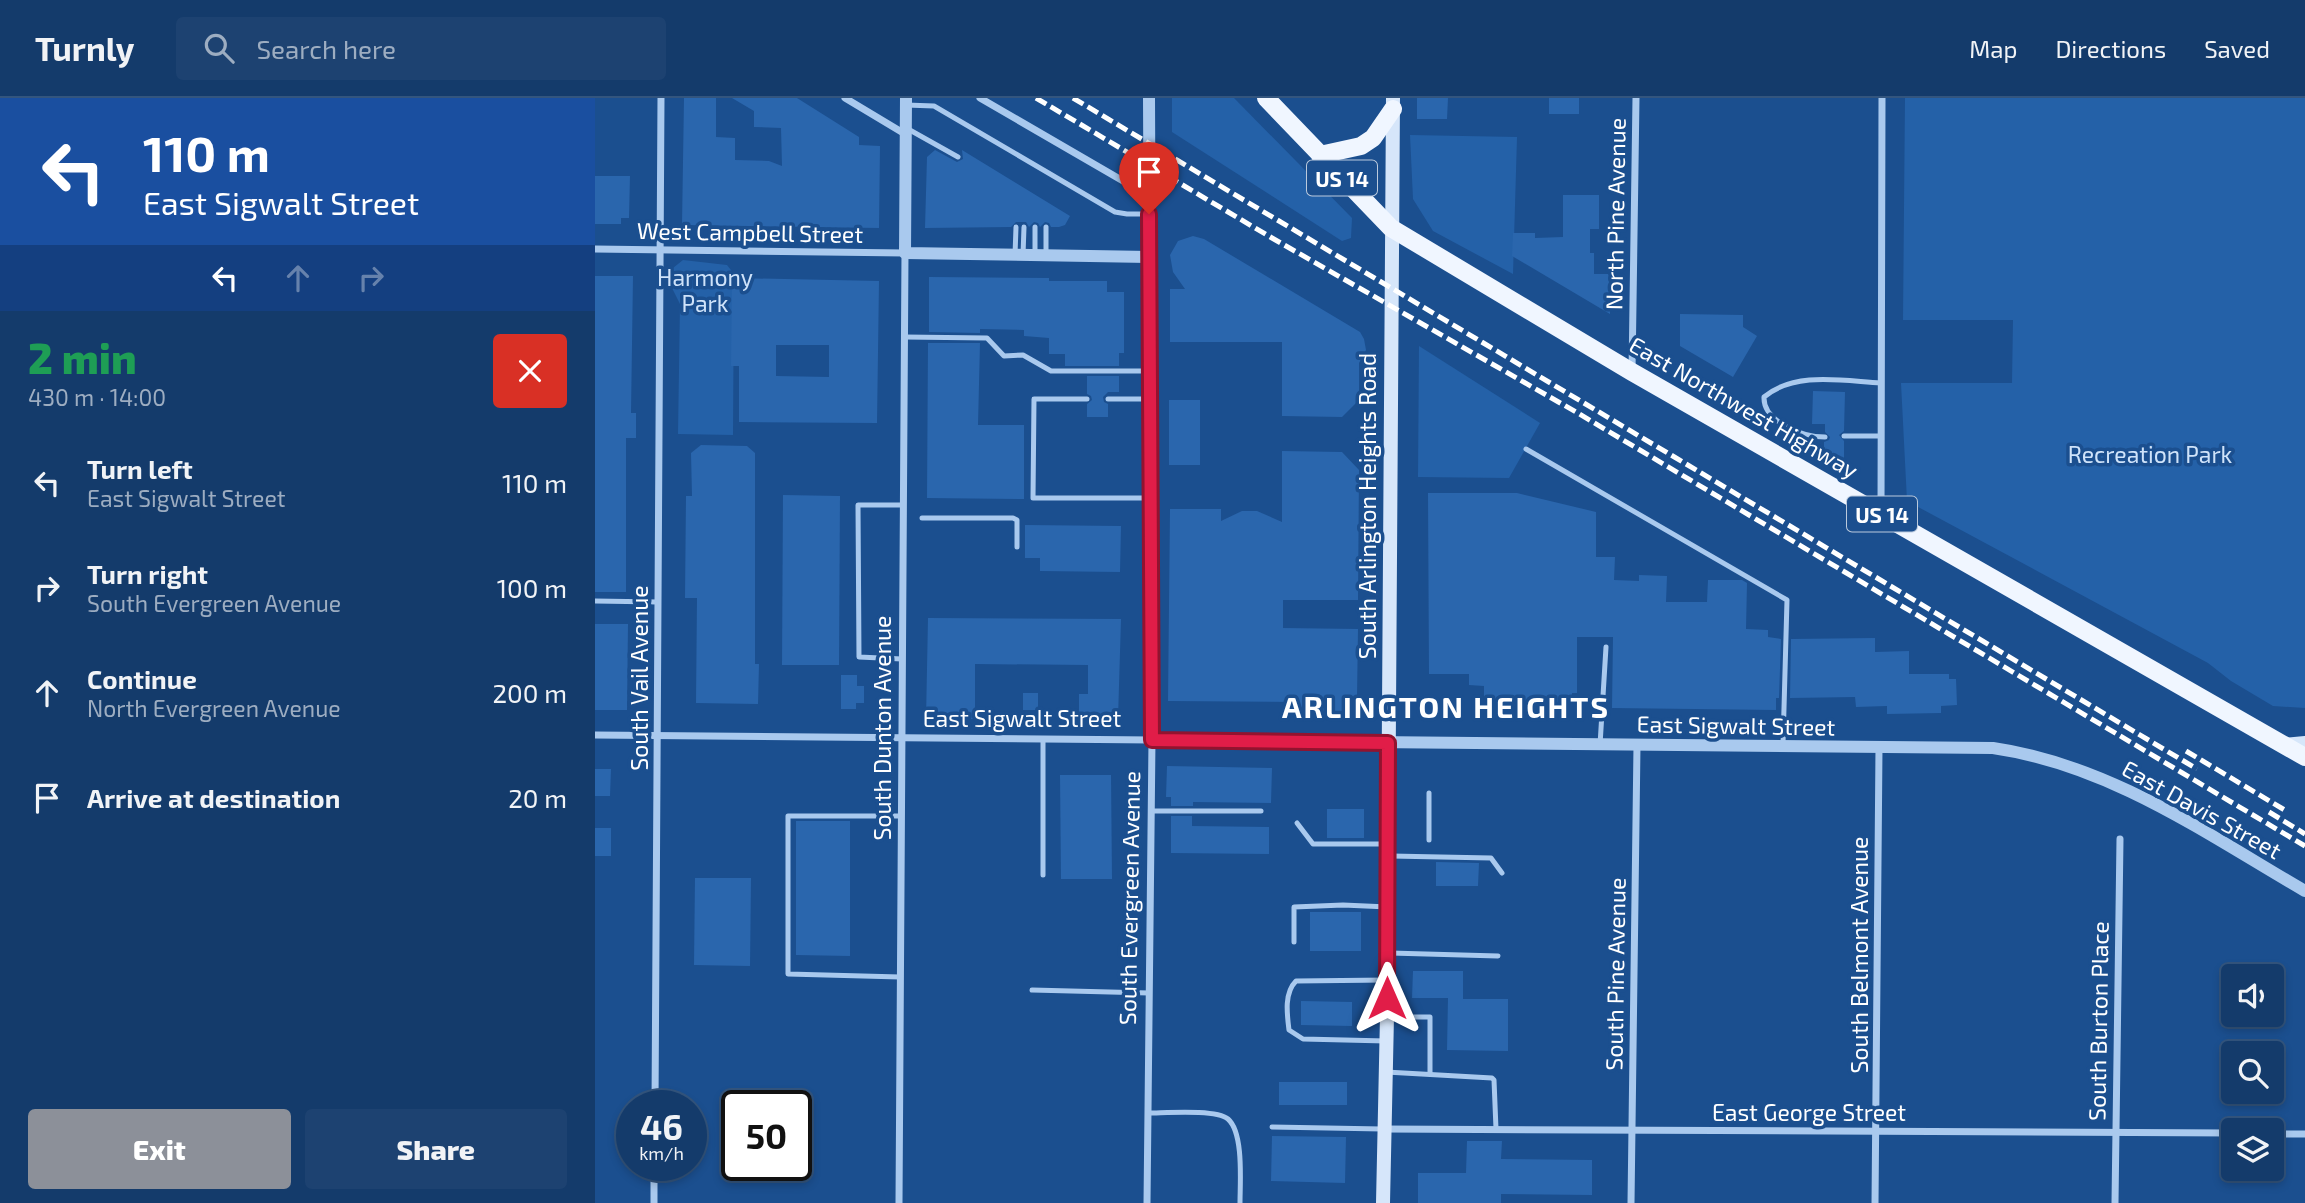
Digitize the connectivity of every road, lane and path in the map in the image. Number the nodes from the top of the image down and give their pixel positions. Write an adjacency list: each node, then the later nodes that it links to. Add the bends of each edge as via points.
1 (661, 98): 21 (street, South Vail Avenue)
2 (845, 98): 10 (street)
3 (980, 98): 13 (street)
4 (1149, 98): 13 (street, South Evergreen Avenue)
5 (1266, 98): 11 (main road, East Northwest Highway / US 14)
6 (1636, 98): 27 (street, North Pine Avenue)
7 (1882, 98): 28 (street)
8 (905, 101): 10 (street); 14 (lane, via 934,106 1115,212)
9 (1393, 103): 11 (main road, via 1373,138 1361,146); 19 (main road, South Arlington Heights Road)
10 (905, 131): 12 (lane); 22 (street)
11 (1319, 155): 19 (main road, East Northwest Highway / US 14)
12 (958, 157)
13 (1149, 196): 14 (street, South Evergreen Avenue)
14 (1149, 214): 24 (street, South Evergreen Avenue)
15 (1016, 227): 23 (lane)
16 (1024, 227): 23 (lane)
17 (1035, 227): 23 (lane)
18 (1046, 227): 23 (lane)
19 (1391, 228): 27 (main road, East Northwest Highway / US 14); 50 (main road, South Arlington Heights Road)
20 (595, 249): 21 (street, West Campbell Street)
21 (660, 249): 22 (street, West Campbell Street); 42 (street, South Vail Avenue)
22 (905, 253): 23 (street); 25 (street, South Dunton Avenue)
23 (1030, 255): 24 (street)
24 (1149, 257): 26 (street, South Evergreen Avenue)
25 (905, 337): 26 (lane, via 987,338 1004,356 1023,355 1051,371); 37 (street, South Dunton Avenue)
26 (1150, 371): 31 (street, South Evergreen Avenue)
27 (1632, 372): 38 (main road, East Northwest Highway / US 14)
28 (1881, 383): 33 (street); 34 (lane, via 1791,381 1764,397 1763,407 1769,416 1812,437)
29 (1087, 399): 36 (lane, via 1034,399 1033,498)
30 (1108, 399): 31 (lane)
31 (1150, 399): 36 (street, South Evergreen Avenue)
32 (1844, 436): 33 (lane)
33 (1881, 436): 38 (street)
34 (1825, 437)
35 (1526, 449): 55 (lane, via 1787,600)
36 (1150, 498): 49 (street, South Evergreen Avenue)
37 (903, 505): 44 (street, South Dunton Avenue); 44 (lane, via 858,505 859,657)
38 (1881, 513): 54 (main road, East Northwest Highway / US 14)
39 (922, 518): 40 (lane, via 1013,518 1018,525)
40 (1017, 547)
41 (595, 601): 42 (lane)
42 (658, 602): 46 (street, South Vail Avenue)
43 (1605, 647): 52 (lane)
44 (902, 659): 47 (street, South Dunton Avenue)
45 (595, 735): 46 (street, East Sigwalt Street)
46 (658, 735): 47 (street, East Sigwalt Street); 83 (street, South Vail Avenue)
47 (901, 738): 48 (street, East Sigwalt Street); 63 (street, South Dunton Avenue)
48 (1043, 739): 49 (street, East Sigwalt Street); 69 (lane)
49 (1152, 740): 50 (street, East Sigwalt Street); 61 (street, South Evergreen Avenue)
50 (1388, 743): 52 (street, East Sigwalt Street); 67 (main road, South Arlington Heights Road)
51 (2305, 743): 54 (main road)
52 (1600, 745): 53 (street, East Sigwalt Street)
53 (1637, 745): 55 (street, East Sigwalt Street); 88 (street, South Pine Avenue)
54 (2283, 745): 57 (main road); 58 (main road, East Northwest Highway / US 14)
55 (1783, 747): 56 (street, East Sigwalt Street)
56 (1879, 748): 59 (street, East Sigwalt Street, via 1993,748); 89 (street, South Belmont Avenue)
57 (2305, 751)
58 (2305, 757)
59 (2077, 768): 70 (street, East Davis Street, via 2134,792)
60 (1429, 793): 66 (lane)
61 (1151, 811): 62 (lane); 78 (street, South Evergreen Avenue)
62 (1261, 811)
63 (901, 816): 75 (street, South Dunton Avenue); 75 (lane, via 788,816 788,974)
64 (1297, 823): 67 (lane, via 1313,844)
65 (2120, 839): 90 (street, South Burton Place)
66 (1429, 840)
67 (1388, 850): 68 (lane, via 1491,858); 71 (main road, South Arlington Heights Road)
68 (1502, 873)
69 (1043, 875)
70 (2305, 891)
71 (1388, 907): 72 (lane, via 1294,907); 73 (main road, South Arlington Heights Road)
72 (1294, 942)
73 (1387, 953): 74 (lane); 76 (main road, South Arlington Heights Road)
74 (1498, 956)
75 (900, 977): 96 (street, South Dunton Avenue)
76 (1387, 980): 79 (main road, South Arlington Heights Road); 80 (lane, via 1296,981 1288,1000 1289,1030 1295,1036)
77 (1033, 990): 78 (lane)
78 (1149, 993): 84 (street, South Evergreen Avenue)
79 (1387, 1017): 80 (main road, South Arlington Heights Road); 82 (lane, via 1430,1017)
80 (1387, 1041): 81 (main road, South Arlington Heights Road)
81 (1386, 1072): 82 (lane); 86 (main road, South Arlington Heights Road)
82 (1430, 1074): 87 (lane, via 1492,1078)
83 (655, 1090)
84 (1148, 1113): 97 (street, South Evergreen Avenue); 98 (lane, via 1210,1114 1229,1119 1236,1130 1240,1159)
85 (1272, 1127): 86 (lane)
86 (1385, 1129): 87 (street, East George Street); 99 (main road, South Arlington Heights Road)
87 (1496, 1129): 88 (street, East George Street)
88 (1632, 1130): 89 (street, East George Street); 100 (street, South Pine Avenue)
89 (1877, 1131): 90 (street, East George Street); 101 (street, South Belmont Avenue)
90 (2116, 1133): 91 (street, East George Street); 102 (street, South Burton Place)
91 (2221, 1133)
92 (2284, 1134): 93 (street)
93 (2305, 1134)
94 (654, 1181): 95 (street)
95 (654, 1203)
96 (899, 1203)
97 (1147, 1203)
98 (1240, 1203)
99 (1383, 1203)
100 (1631, 1203)
101 (1875, 1203)
102 (2115, 1203)

